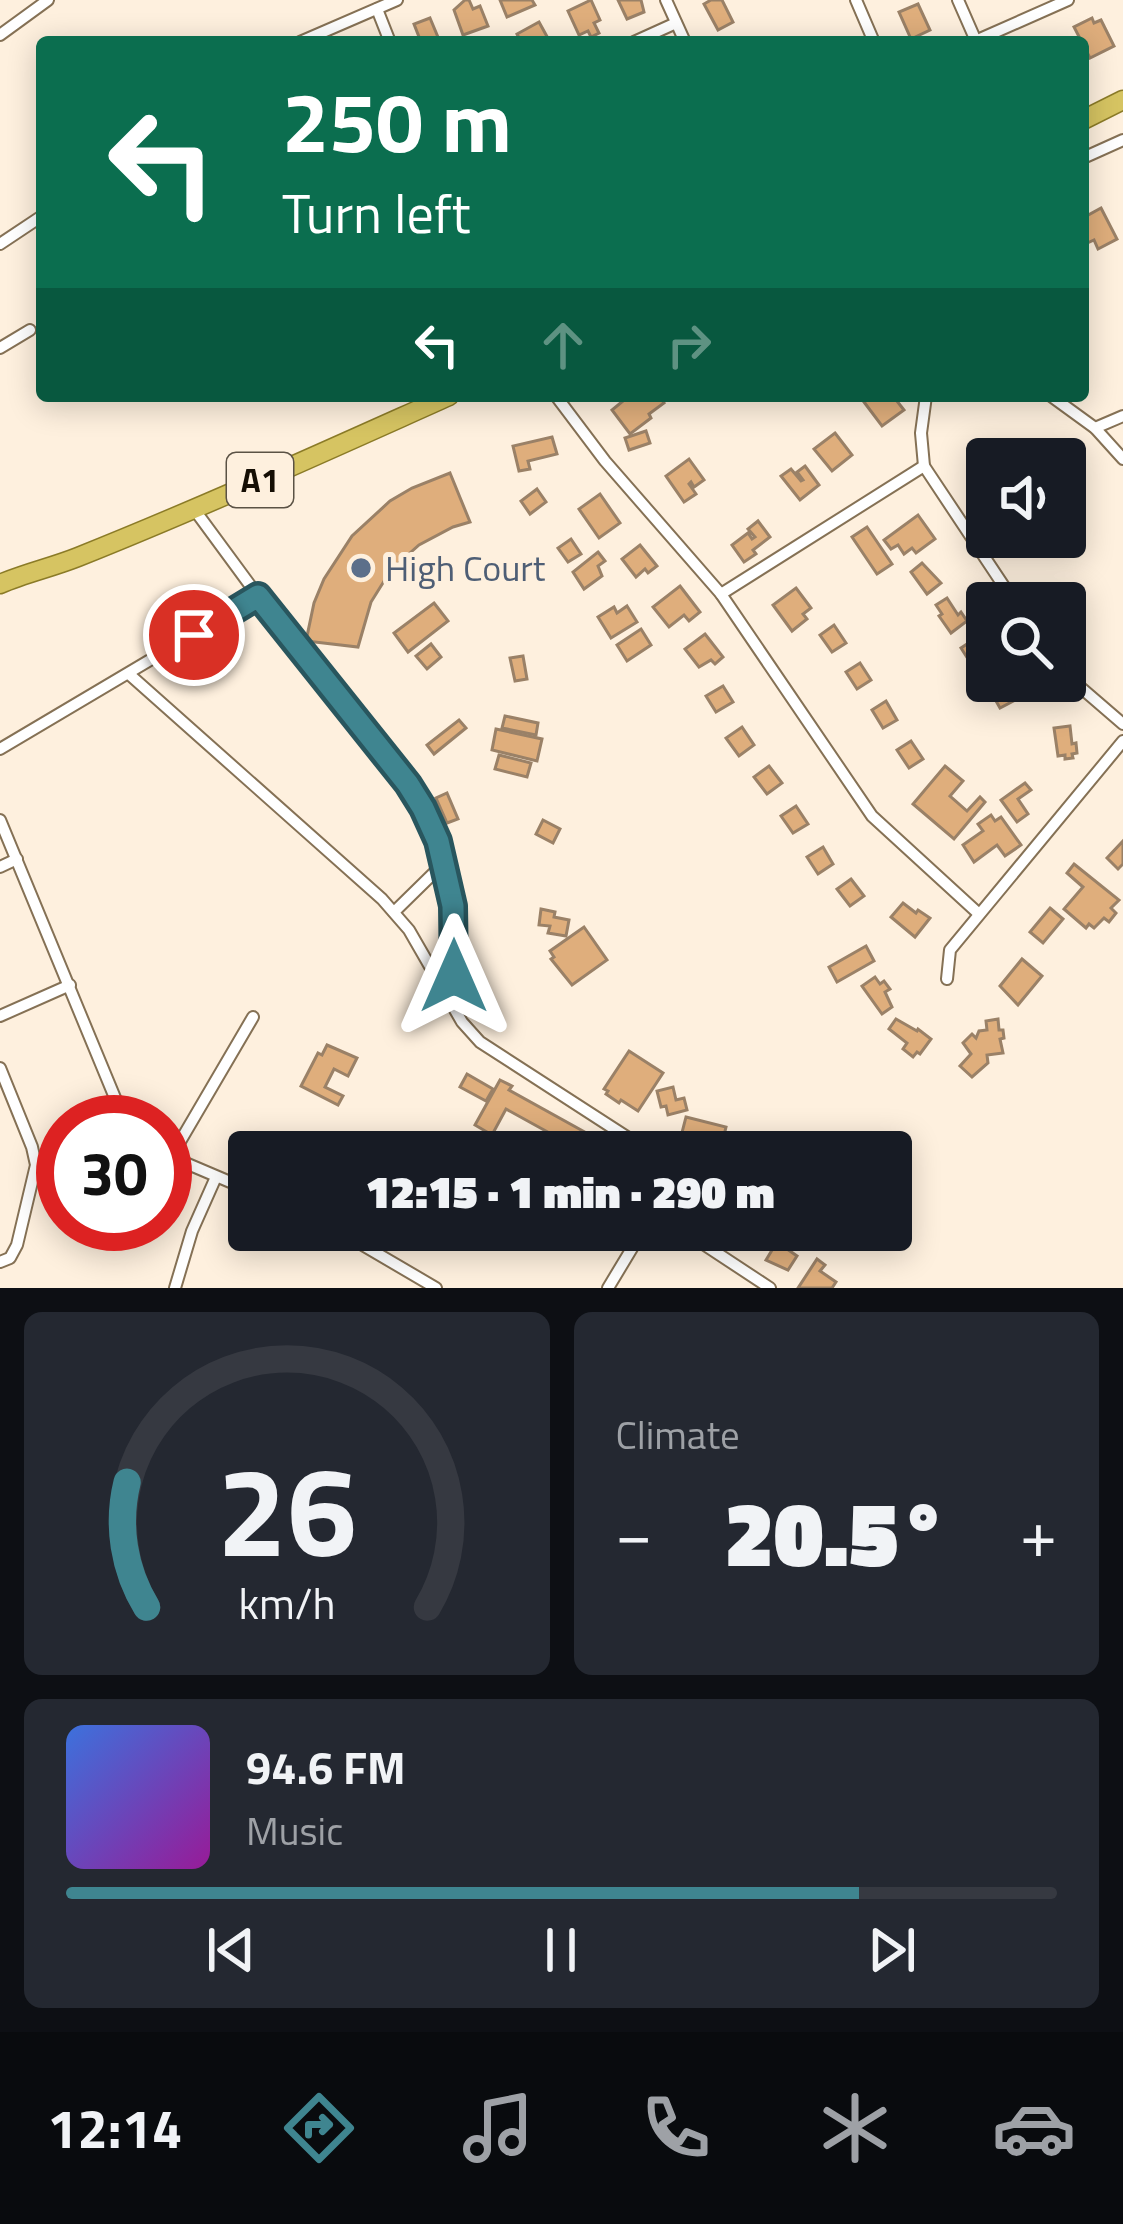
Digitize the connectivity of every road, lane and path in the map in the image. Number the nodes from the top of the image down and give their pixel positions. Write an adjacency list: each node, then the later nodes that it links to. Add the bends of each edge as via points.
1 (48, 0): 9 (street)
2 (397, 0): 7 (street)
3 (667, 0): 8 (street)
4 (856, 0): 14 (street)
5 (958, 0): 15 (street)
6 (1068, 0): 16 (street)
7 (376, 9): 10 (street); 11 (street)
8 (676, 23): 12 (street); 13 (street)
9 (0, 35)
10 (314, 36)
11 (387, 36)
12 (647, 36)
13 (682, 36)
14 (871, 36)
15 (972, 36)
16 (985, 36)
17 (1123, 100): 18 (highway)
18 (1089, 117)
19 (1123, 140): 20 (street)
20 (1089, 155)
21 (36, 220): 22 (street)
22 (0, 244)
23 (30, 331): 24 (street)
24 (0, 348)
25 (435, 402): 33 (highway, A1)
26 (561, 402): 37 (street)
27 (925, 402): 32 (street)
28 (1059, 402): 30 (street)
29 (1123, 416): 30 (street)
30 (1095, 428): 31 (street)
31 (1123, 459)
32 (924, 466): 35 (street); 37 (street)
33 (194, 509): 34 (highway, A1); 39 (street)
34 (71, 560): 36 (highway, A1); 38 (highway, A1)
35 (1001, 582)
36 (0, 584)
37 (721, 594): 50 (street, via 872,817)
38 (0, 596)
39 (258, 596): 40 (street); 47 (street, via 413,790)
40 (130, 675): 44 (street); 49 (street)
41 (1086, 692): 42 (street)
42 (1123, 724)
43 (1123, 741): 50 (street)
44 (0, 749)
45 (0, 820): 46 (street)
46 (17, 859): 48 (street); 52 (street)
47 (444, 863): 49 (street); 53 (street, via 456,929)
48 (0, 867)
49 (394, 912): 53 (street)
50 (979, 914): 51 (street, via 950,950)
51 (946, 979)
52 (70, 985): 54 (street); 57 (street)
53 (453, 1008): 59 (street, via 480,1042)
54 (0, 1016)
55 (253, 1017): 58 (street)
56 (0, 1068): 66 (street, via 36,1172 14,1252)
57 (114, 1095)
58 (192, 1117)
59 (618, 1131)
60 (192, 1166): 61 (street)
61 (216, 1177): 62 (street); 67 (street)
62 (228, 1182)
63 (373, 1251): 68 (street)
64 (630, 1251): 69 (street)
65 (714, 1251): 70 (street)
66 (0, 1262)
67 (175, 1288)
68 (436, 1288)
69 (608, 1288)
70 (770, 1288)

